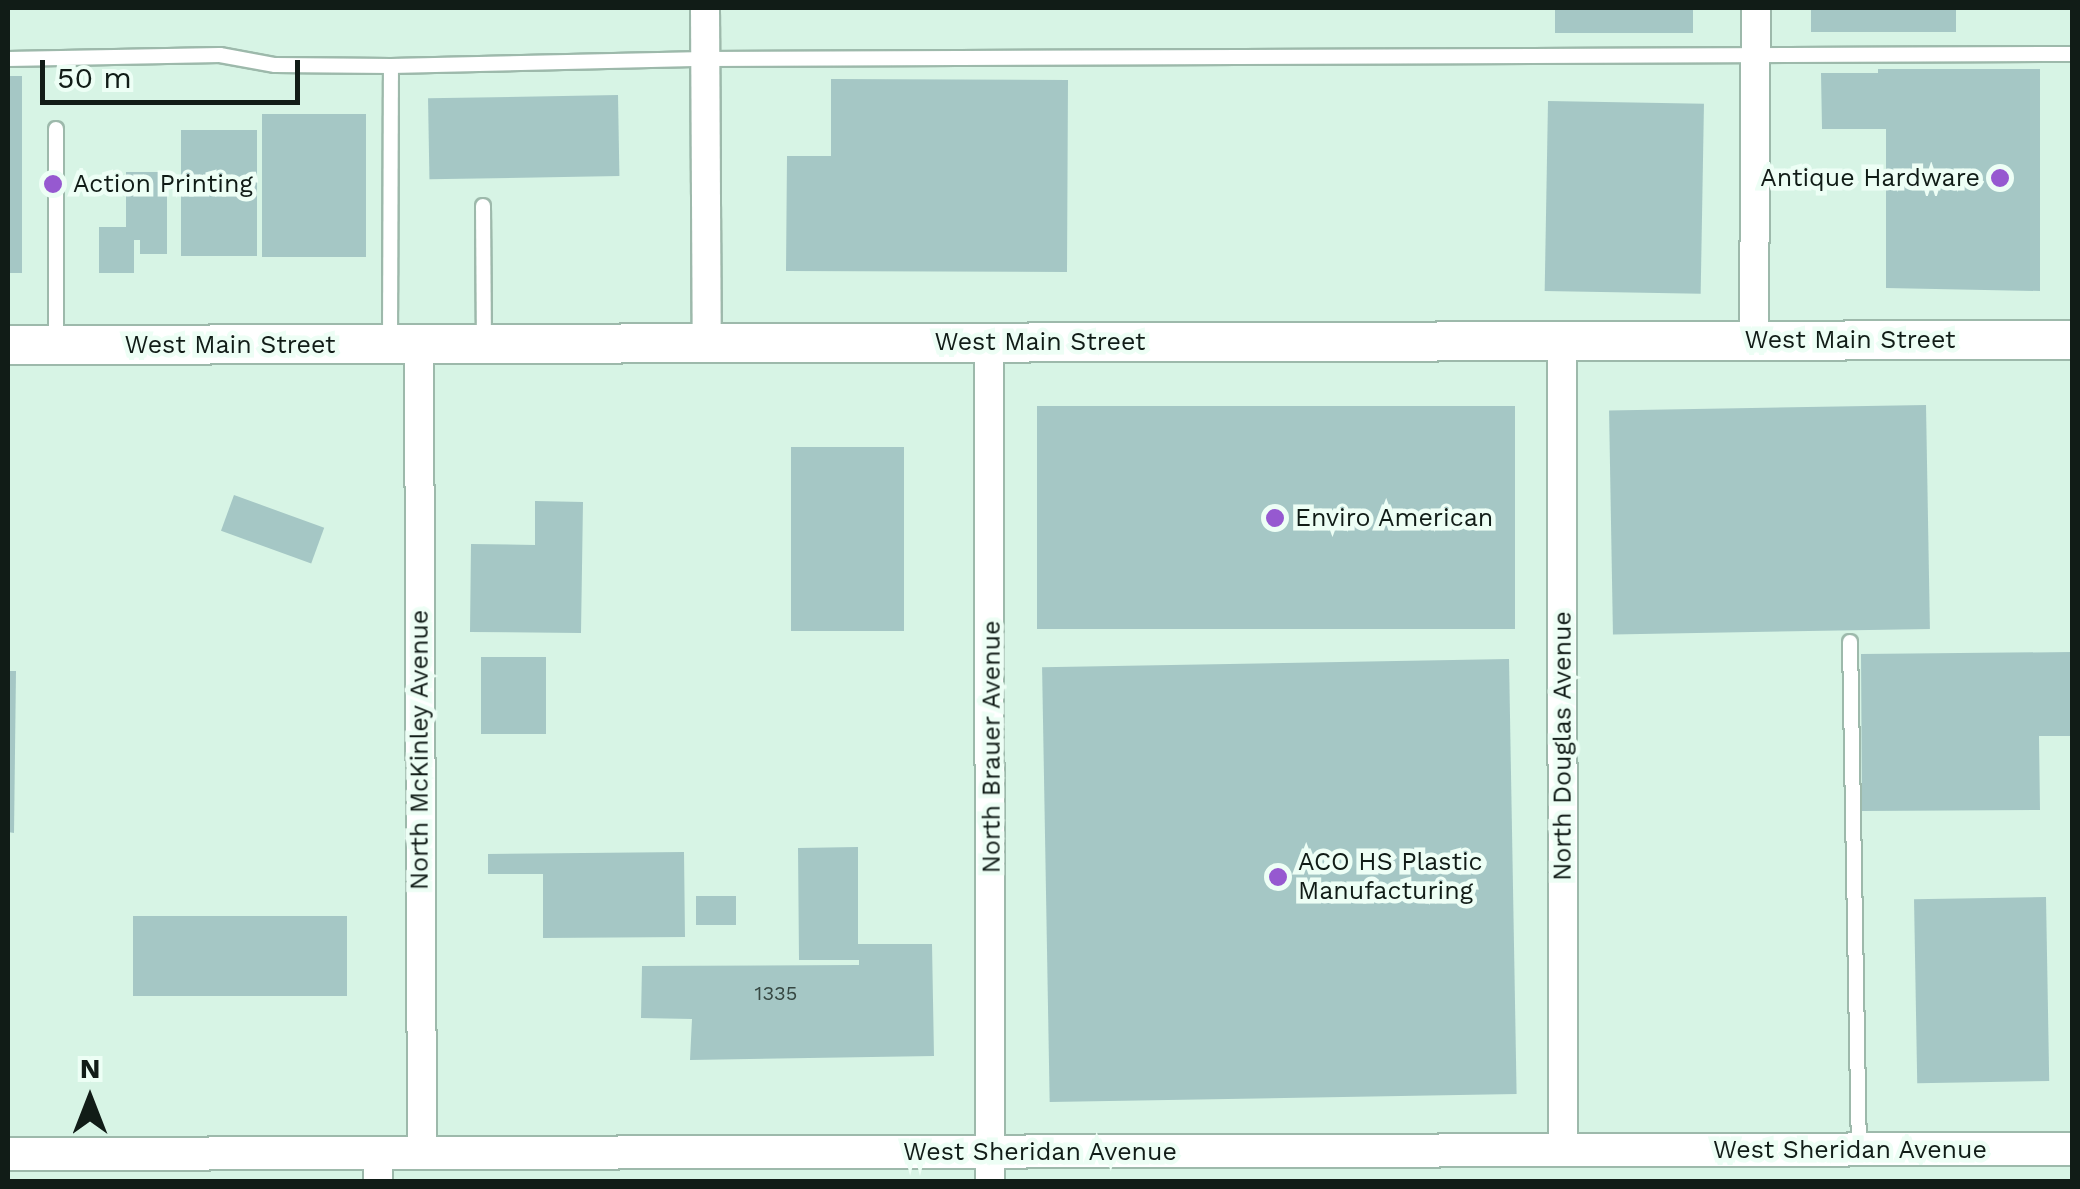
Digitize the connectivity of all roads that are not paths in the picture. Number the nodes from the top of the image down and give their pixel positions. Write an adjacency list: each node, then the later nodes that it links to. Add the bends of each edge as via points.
1 (706, 8): 6 (street)
2 (1756, 8): 3 (street)
3 (1755, 54): 4 (lane); 6 (lane); 10 (street)
4 (2072, 54)
5 (8, 59): 7 (lane, via 220,55 276,65)
6 (705, 59): 7 (lane); 14 (street)
7 (391, 66): 18 (lane)
8 (56, 129): 16 (lane)
9 (483, 206): 17 (lane)
10 (1754, 340): 11 (main road, West Main Street); 13 (main road, West Main Street)
11 (2072, 340)
12 (989, 342): 13 (main road, West Main Street); 14 (main road, West Main Street); 25 (street, North Brauer Avenue)
13 (1562, 342): 21 (street, North Douglas Avenue)
14 (707, 343): 17 (main road, West Main Street)
15 (8, 345): 16 (main road, West Main Street)
16 (56, 345): 18 (main road, West Main Street)
17 (484, 345): 18 (main road, West Main Street)
18 (405, 346): 24 (street, North McKinley Avenue)
19 (1850, 642): 22 (lane)
20 (2072, 1149): 22 (street, West Sheridan Avenue)
21 (1564, 1150): 22 (street, West Sheridan Avenue); 25 (street, West Sheridan Avenue)
22 (1859, 1150)
23 (8, 1154): 26 (street, West Sheridan Avenue)
24 (422, 1154): 25 (street, West Sheridan Avenue); 26 (street, West Sheridan Avenue)
25 (990, 1167)
26 (378, 1168)

